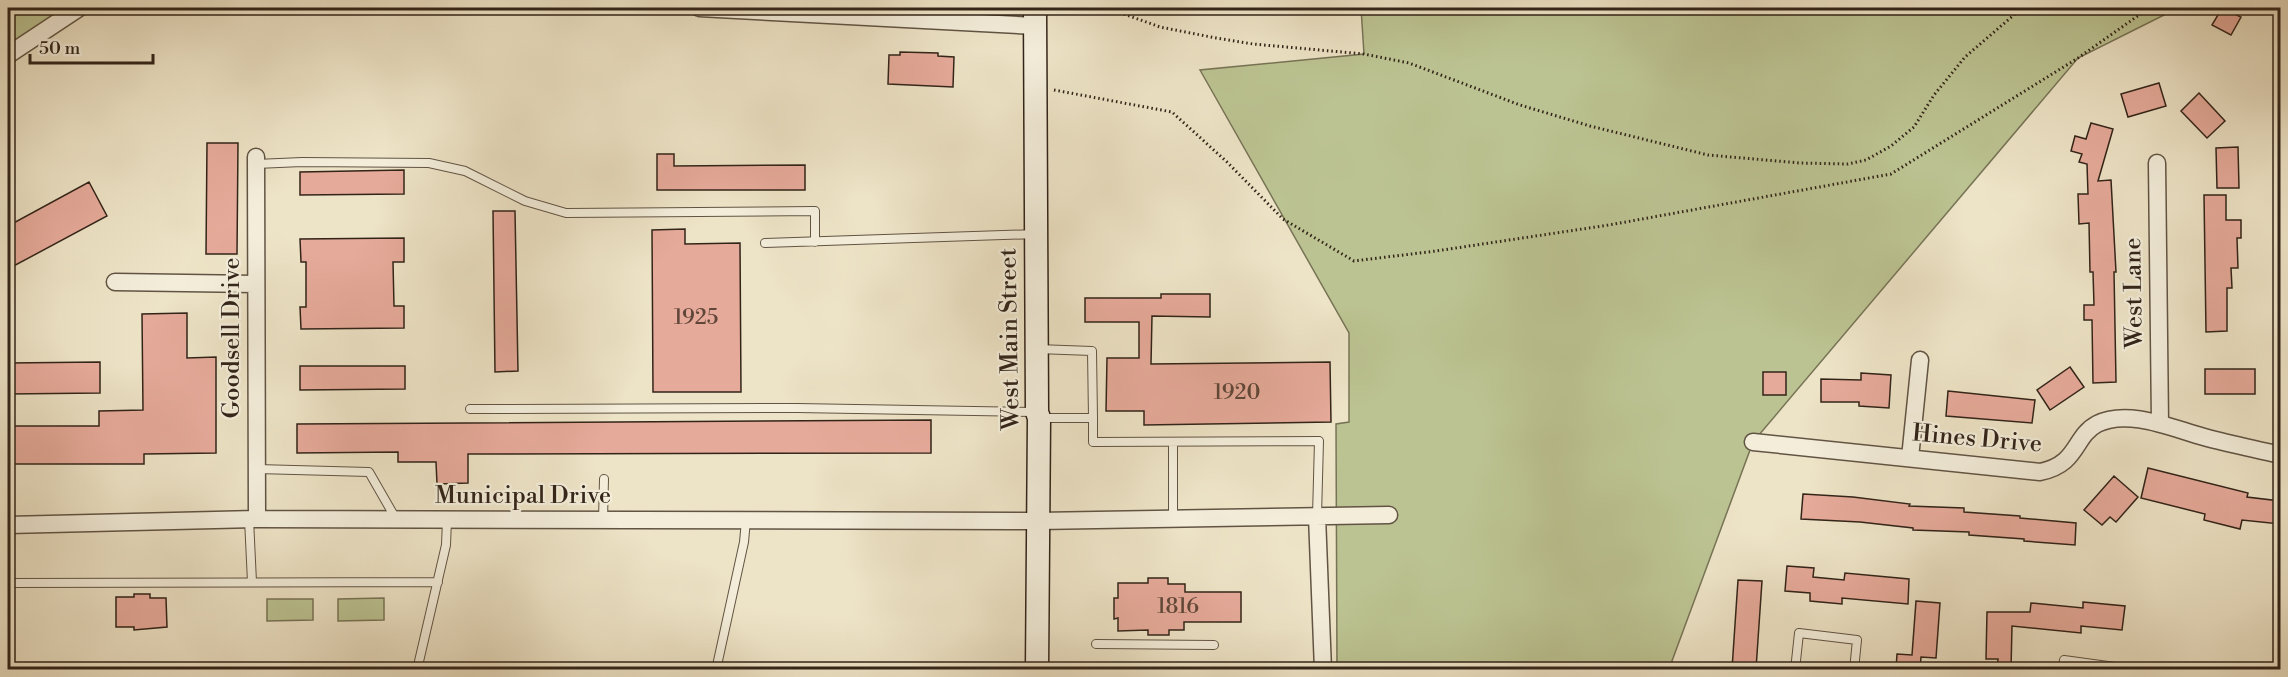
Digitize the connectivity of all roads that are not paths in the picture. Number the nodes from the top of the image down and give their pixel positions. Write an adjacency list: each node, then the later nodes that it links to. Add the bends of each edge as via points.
1 (79, 8): 4 (street)
2 (699, 8): 3 (street)
3 (1035, 17): 7 (main road, West Main Street)
4 (8, 55)
5 (256, 160): 8 (lane, via 429,163 465,171 525,201 566,213 815,212); 11 (street, Goodsell Drive)
6 (2157, 163): 17 (street, West Lane)
7 (1036, 234): 8 (lane); 12 (main road, West Main Street)
8 (814, 242): 9 (lane)
9 (765, 243)
10 (115, 282): 11 (street)
11 (255, 284): 22 (street, Goodsell Drive)
12 (1037, 349): 15 (main road, West Main Street); 16 (lane, via 1092,351)
13 (1920, 360): 21 (street)
14 (470, 409): 15 (lane, via 797,408)
15 (1038, 415): 16 (lane); 32 (main road, West Main Street)
16 (1093, 418): 19 (lane, via 1093,442)
17 (2160, 423): 20 (street, Hines Drive); 21 (street, Hines Drive, via 2124,417 2108,419 2096,424 2068,459 2052,470 2040,472)
18 (1753, 442): 21 (street, Hines Drive)
19 (1173, 443): 25 (lane, via 1319,441); 28 (lane)
20 (2280, 455)
21 (1910, 458)
22 (256, 469): 26 (street, Goodsell Drive); 29 (lane, via 369,472)
23 (604, 479): 31 (lane)
24 (1389, 514): 25 (street, Municipal Drive)
25 (1317, 516): 28 (street, Municipal Drive); 42 (street)
26 (253, 519): 29 (street, Municipal Drive); 33 (street, Municipal Drive); 34 (lane)
27 (747, 519): 31 (street, Municipal Drive); 32 (street, Municipal Drive); 40 (lane)
28 (1173, 519): 32 (street, Municipal Drive)
29 (397, 520): 30 (street, Municipal Drive)
30 (447, 520): 31 (street, Municipal Drive); 35 (lane)
31 (603, 520)
32 (1038, 521): 41 (main road, West Main Street)
33 (8, 525)
34 (252, 582): 35 (lane); 36 (lane)
35 (438, 582): 39 (lane)
36 (8, 583)
37 (1096, 644): 38 (lane)
38 (1214, 645)
39 (417, 669)
40 (716, 669)
41 (1037, 669)
42 (1323, 669)
43 (1795, 669): 44 (lane, via 1799,633 1857,640)
44 (1854, 669)
45 (2062, 669): 46 (lane, via 2064,660)
46 (2115, 669)

